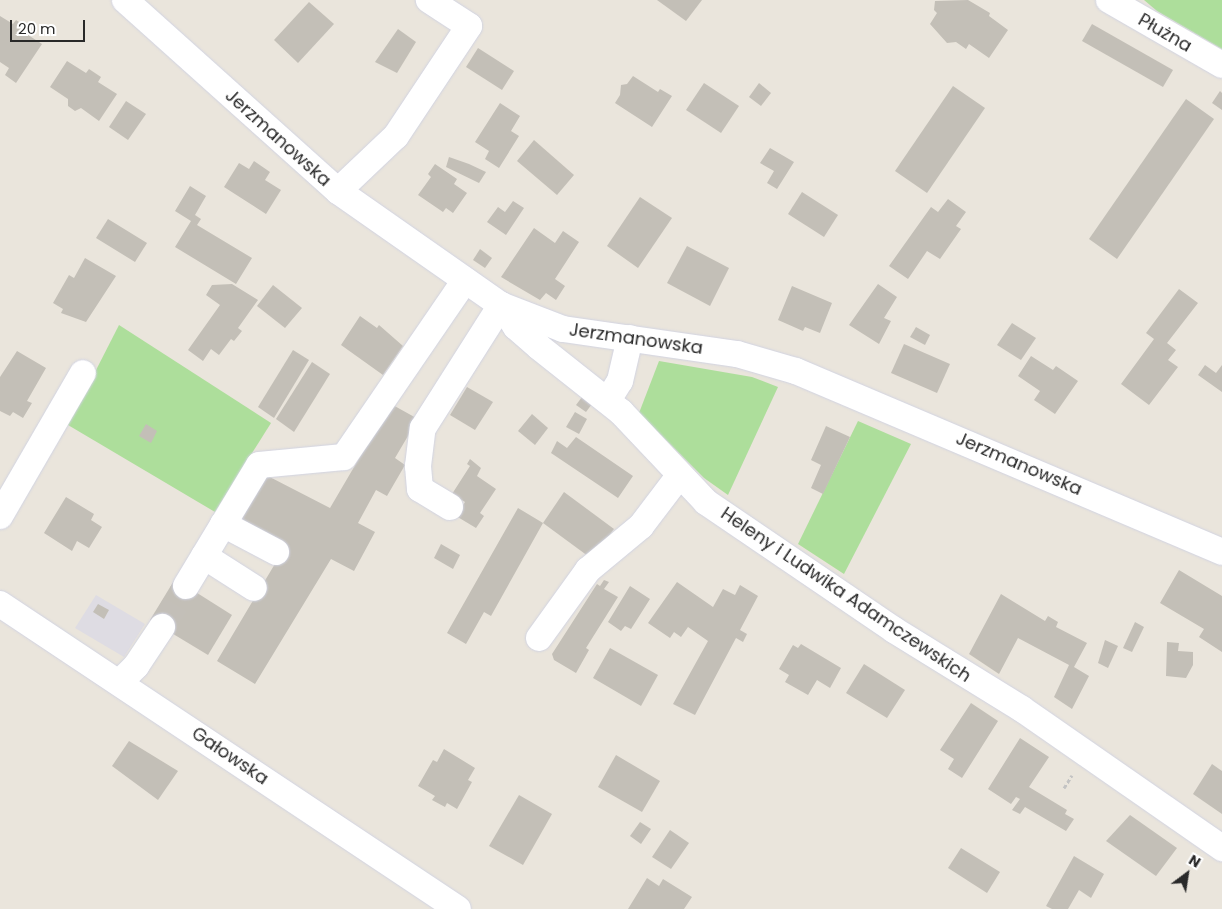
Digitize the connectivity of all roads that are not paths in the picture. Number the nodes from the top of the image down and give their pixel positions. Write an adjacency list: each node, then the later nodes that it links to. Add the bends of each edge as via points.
1 (125, 0): 5 (street, Jerzmanowska)
2 (429, 0): 5 (street, via 469,26 396,136)
3 (1109, 0): 4 (street, Płużna)
4 (1222, 65)
5 (338, 191): 6 (street, Jerzmanowska)
6 (465, 280): 7 (street, Jerzmanowska); 14 (street, via 344,457 259,464)
7 (501, 305): 8 (street, Jerzmanowska, via 563,329); 10 (street, Heleny i Ludwika Adamczewskich, via 528,337); 12 (street, via 422,428 418,466 420,488)
8 (630, 338): 10 (street); 16 (street, Jerzmanowska, via 737,354 796,371)
9 (83, 373): 13 (street)
10 (614, 406): 11 (street, Heleny i Ludwika Adamczewskich)
11 (679, 476): 22 (street, via 641,526 588,570); 24 (street, Heleny i Ludwika Adamczewskich, via 706,502 894,630 1022,709)
12 (450, 506)
13 (0, 516)
14 (223, 524): 15 (street); 17 (street)
15 (276, 552)
16 (1222, 552)
17 (204, 556): 18 (street); 19 (street)
18 (186, 586)
19 (254, 588)
20 (0, 604): 23 (street, Gałowska)
21 (162, 627): 23 (street, via 136,666)
22 (539, 638)
23 (120, 682): 25 (street, Gałowska)
24 (1222, 848)
25 (458, 909)

